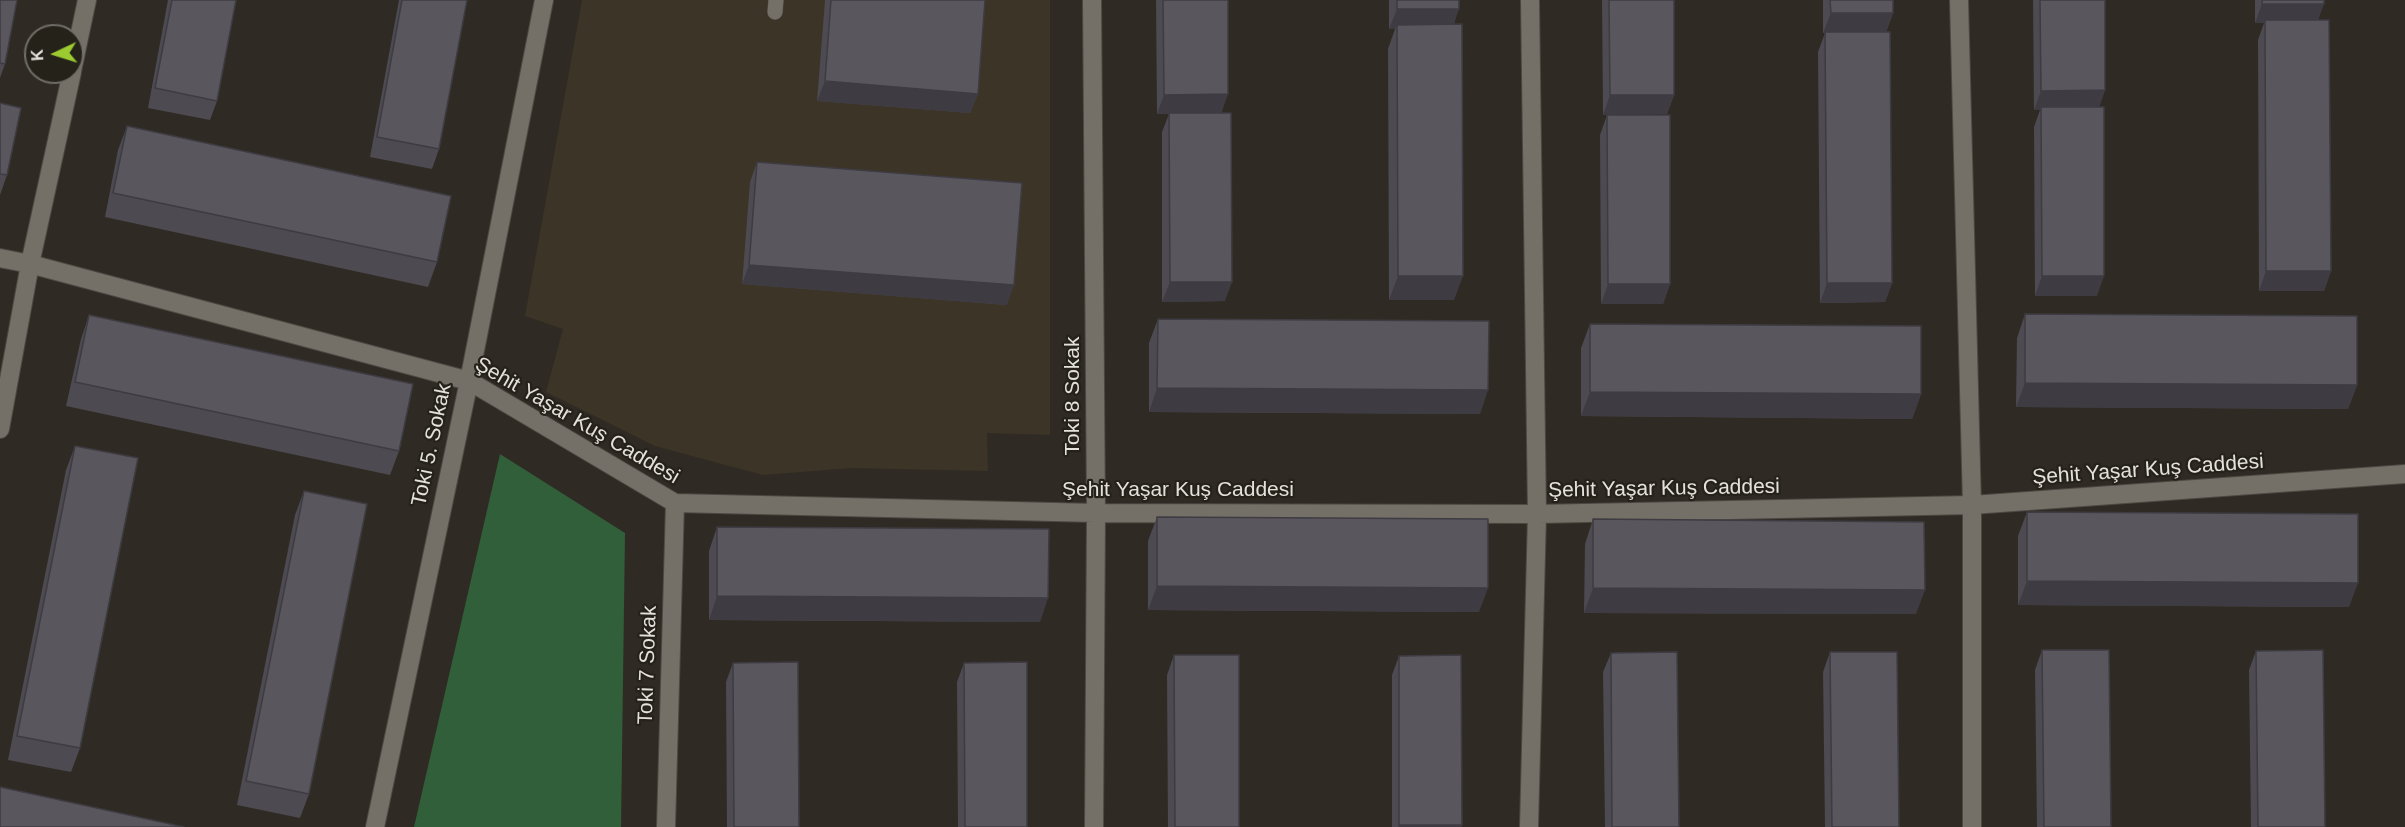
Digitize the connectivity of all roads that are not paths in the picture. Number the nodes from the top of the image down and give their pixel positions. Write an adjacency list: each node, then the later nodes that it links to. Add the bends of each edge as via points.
1 (87, 0): 6 (street)
2 (544, 0): 10 (street, Toki 5. Sokak)
3 (1092, 0): 15 (street, Toki 8 Sokak)
4 (1530, 0): 16 (street)
5 (1959, 0): 14 (street)
6 (82, 24)
7 (69, 84): 9 (street)
8 (0, 258): 9 (street, Şehit Yaşar Kuş Caddesi)
9 (30, 264): 10 (street, Şehit Yaşar Kuş Caddesi); 11 (street)
10 (469, 381): 13 (street, Şehit Yaşar Kuş Caddesi); 17 (street, Toki 5. Sokak)
11 (0, 429)
12 (2405, 474): 14 (street, Şehit Yaşar Kuş Caddesi)
13 (675, 503): 15 (street, Şehit Yaşar Kuş Caddesi); 18 (street, Toki 7 Sokak)
14 (1972, 506): 16 (street, Şehit Yaşar Kuş Caddesi); 21 (street)
15 (1096, 513): 16 (street, Şehit Yaşar Kuş Caddesi); 19 (street, Toki 8 Sokak)
16 (1537, 514): 20 (street)
17 (375, 827)
18 (666, 827)
19 (1094, 827)
20 (1529, 827)
21 (1972, 827)

